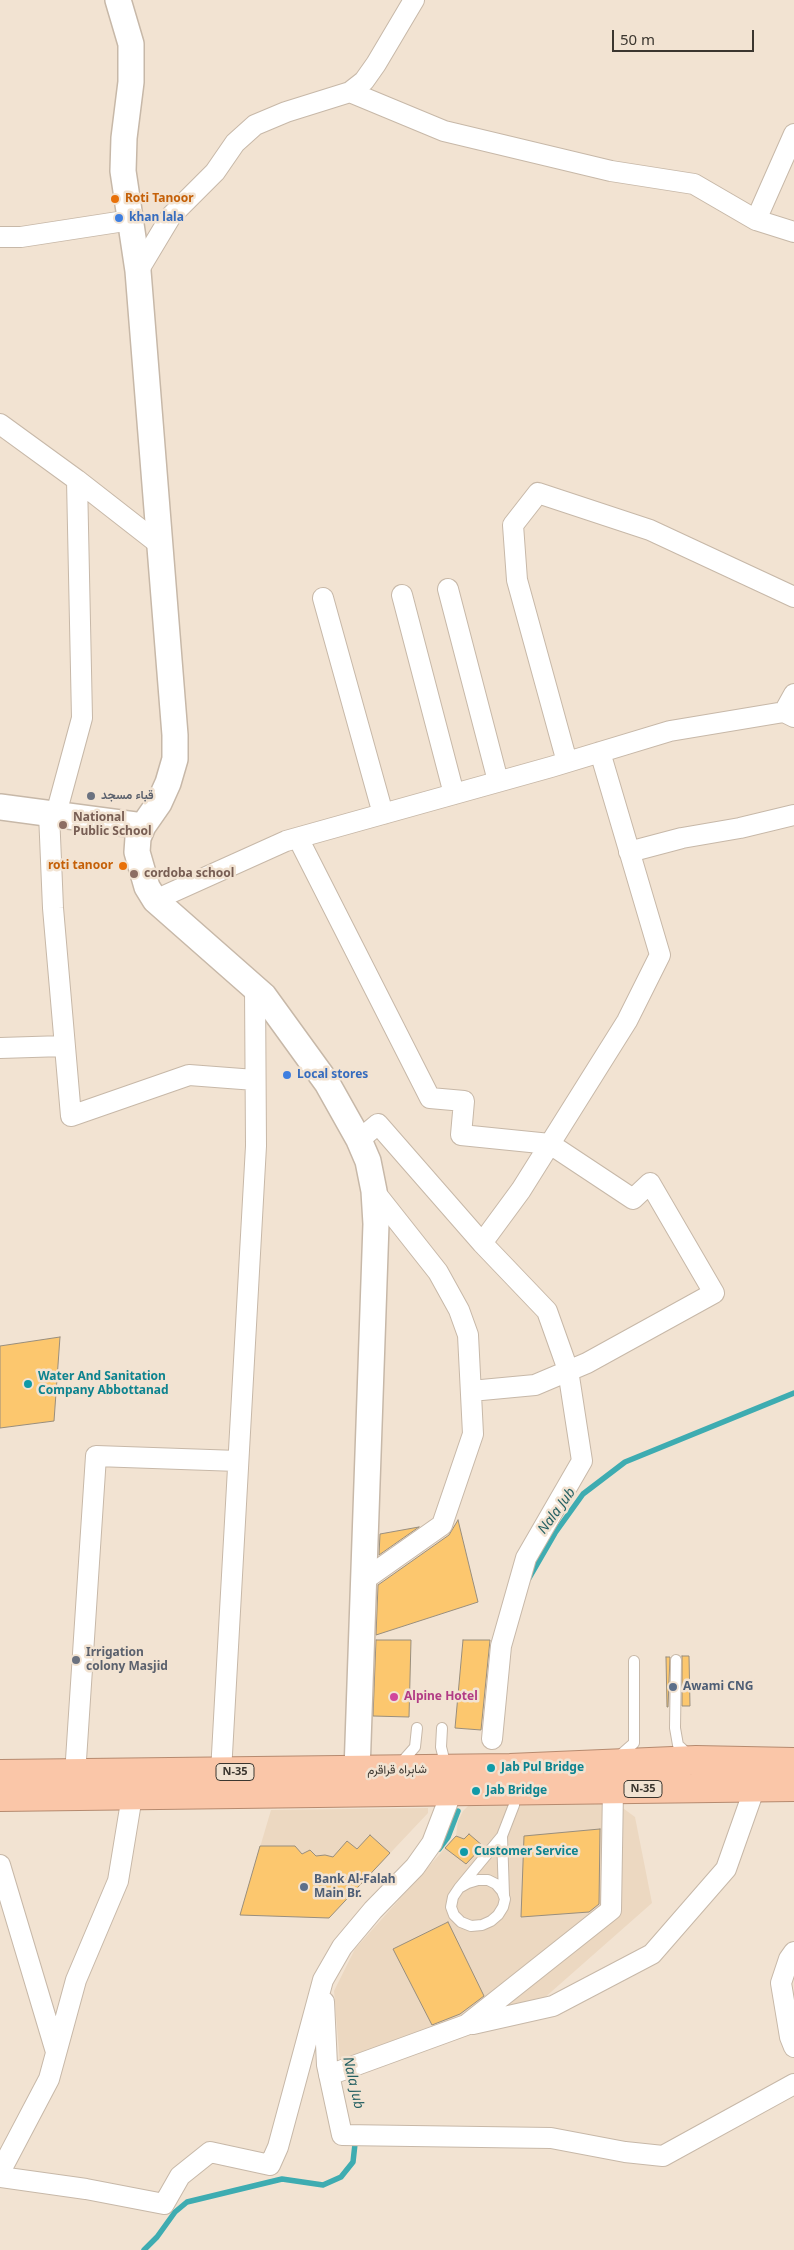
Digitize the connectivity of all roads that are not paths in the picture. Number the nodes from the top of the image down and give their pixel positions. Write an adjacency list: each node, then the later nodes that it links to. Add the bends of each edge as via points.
1 (118, 0): 5 (street, via 130,44 131,82 123,171)
2 (414, 0): 3 (street, via 376,64)
3 (350, 92): 6 (street, via 444,131 611,171 694,184); 9 (street, via 255,125 235,142 215,172 172,216)
4 (794, 134): 6 (street)
5 (131, 220): 8 (street, via 21,237); 9 (street)
6 (756, 220): 7 (street)
7 (794, 232)
8 (0, 237)
9 (138, 271): 12 (street)
10 (0, 424): 11 (street)
11 (77, 480): 12 (street); 24 (street, via 82,718)
12 (160, 544): 27 (street, via 175,759 159,803)
13 (448, 589): 21 (street)
14 (402, 595): 22 (street)
15 (794, 597): 20 (street, via 650,530 538,493 513,525 517,580)
16 (323, 598): 25 (street)
17 (794, 694): 18 (street)
18 (789, 715): 19 (street, via 670,731)
19 (600, 752): 20 (street); 29 (street)
20 (567, 762): 21 (street)
21 (498, 782): 22 (street)
22 (454, 794): 25 (street)
23 (0, 807): 24 (street)
24 (53, 814): 27 (street); 32 (street, via 54,908)
25 (383, 814): 28 (street)
26 (794, 815): 29 (street)
27 (143, 826): 30 (street, via 137,852 147,887)
28 (298, 838): 30 (street); 36 (street, via 430,1098 464,1101 461,1135)
29 (630, 852): 36 (street, via 660,955 627,1021)
30 (155, 900): 31 (street)
31 (255, 988): 34 (street); 35 (street, via 327,1083)
32 (64, 1046): 33 (street); 34 (street, via 71,1116 189,1074)
33 (0, 1048)
34 (256, 1080): 41 (street, via 256,1146)
35 (359, 1140): 37 (street, via 368,1161); 38 (street, via 378,1124)
36 (550, 1144): 38 (street); 39 (street, via 633,1199 650,1182 714,1293)
37 (374, 1190): 40 (street, via 438,1272 459,1310 468,1335); 42 (street, via 376,1224)
38 (482, 1243): 39 (street, via 546,1311)
39 (568, 1370): 40 (street, via 534,1385); 47 (street, via 582,1461 526,1558 501,1646)
40 (471, 1391): 42 (street, via 473,1434 442,1525)
41 (238, 1461): 53 (street); 55 (street, via 96,1456)
42 (364, 1580): 52 (street)
43 (676, 1660): 48 (lane, via 675,1728 678,1745)
44 (634, 1661): 50 (lane, via 634,1743 623,1754)
45 (417, 1728): 51 (lane, via 415,1747 405,1761)
46 (442, 1728): 56 (lane, via 444,1760)
47 (492, 1739)
48 (696, 1760): 49 (highway, شاہراہ قراقرم / N-35); 50 (highway, شاہراہ قراقرم / N-35)
49 (794, 1762)
50 (606, 1763): 57 (highway, شاہراہ قراقرم / N-35)
51 (391, 1770): 52 (highway, شاہراہ قراقرم / N-35); 56 (highway, شاہراہ قراقرم / N-35)
52 (357, 1771): 53 (highway, شاہراہ قراقرم / N-35)
53 (221, 1772): 55 (highway, شاہراہ قراقرم / N-35)
54 (0, 1774): 55 (highway, شاہراہ قراقرم / N-35)
55 (75, 1775)
56 (460, 1780): 57 (highway, شاہراہ قراقرم / N-35); 61 (highway, شاہراہ قراقرم / N-35); 68 (street, via 432,1843 415,1867 342,1947)
57 (506, 1783): 60 (highway, شاہراہ قراقرم / N-35); 63 (lane, via 514,1805)
58 (755, 1787): 59 (highway, شاہراہ قراقرم / N-35); 60 (highway, شاہراہ قراقرم / N-35); 69 (street, via 726,1869 652,1954 553,2006)
59 (794, 1787)
60 (613, 1789): 69 (street, via 611,1910)
61 (132, 1796): 62 (highway, شاہراہ قراقرم / N-35); 71 (street, via 118,1881 76,1980)
62 (0, 1797)
63 (502, 1836): 65 (lane); 66 (lane)
64 (0, 1865): 71 (street)
65 (459, 1888): 66 (lane, via 478,1880 488,1880 502,1891); 66 (lane, via 451,1907 461,1922 471,1926 491,1921 503,1907)
66 (504, 1899)
67 (794, 1952): 70 (street, via 781,1983)
68 (323, 1980): 72 (street); 75 (street, via 278,2147 270,2165 210,2152 180,2176 164,2204)
69 (466, 2025): 72 (street)
70 (794, 2047)
71 (56, 2053): 74 (street, via 49,2079)
72 (329, 2075): 73 (street, via 342,2135 551,2138 663,2156)
73 (794, 2084)
74 (0, 2172)
75 (0, 2177)

